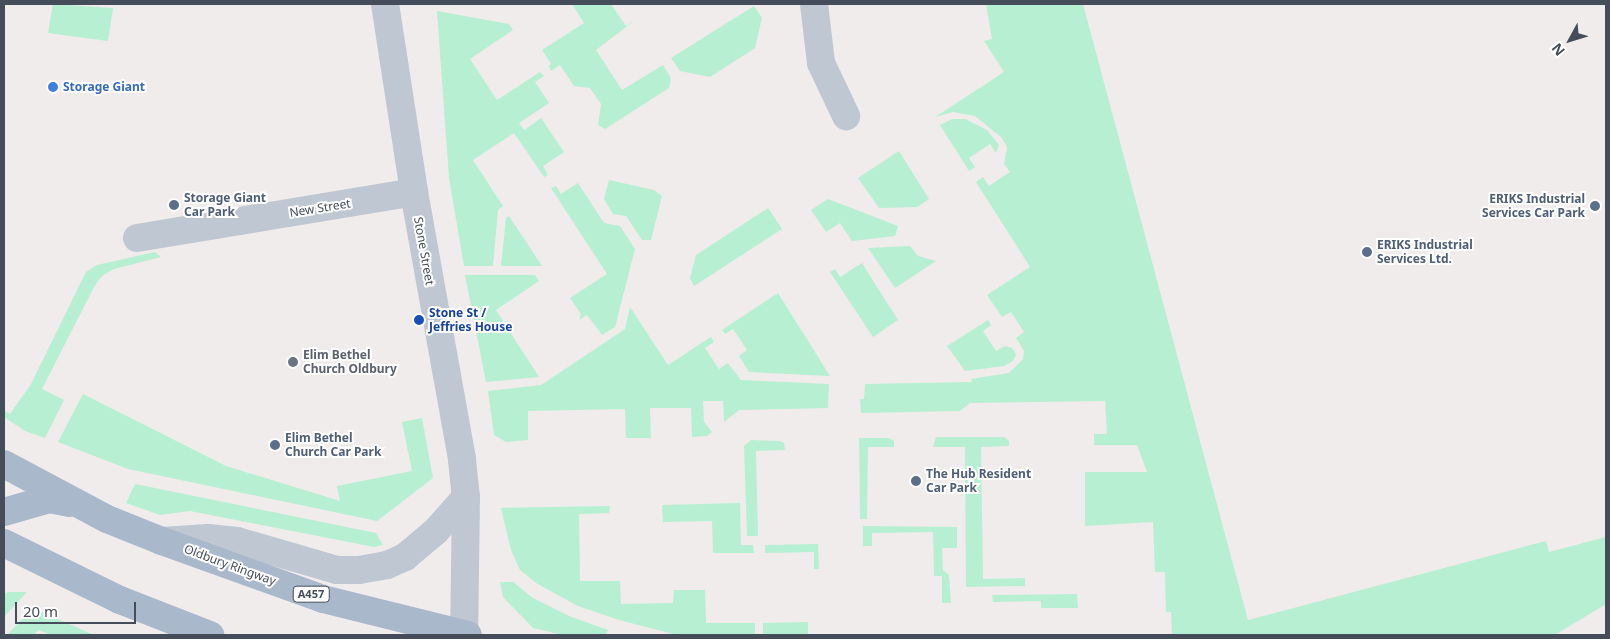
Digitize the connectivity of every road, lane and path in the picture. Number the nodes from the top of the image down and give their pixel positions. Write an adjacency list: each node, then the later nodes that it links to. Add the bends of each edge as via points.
1 (385, 4): 4 (street, Stone Street)
2 (814, 4): 3 (street, via 821,63)
3 (846, 116)
4 (414, 192): 5 (street, New Street); 7 (street, Stone Street)
5 (137, 238)
6 (4, 464): 8 (main road, Oldbury Ringway / A457)
7 (466, 497): 10 (street, via 436,531 405,557 387,565 359,570 337,570 237,541 208,538); 13 (street, Stone Street)
8 (82, 505): 9 (main road, via 49,499); 10 (main road, Oldbury Ringway / A457)
9 (4, 512)
10 (162, 541): 13 (main road, Oldbury Ringway / A457, via 323,598)
11 (4, 542): 12 (main road, via 120,600)
12 (210, 635)
13 (465, 635)

